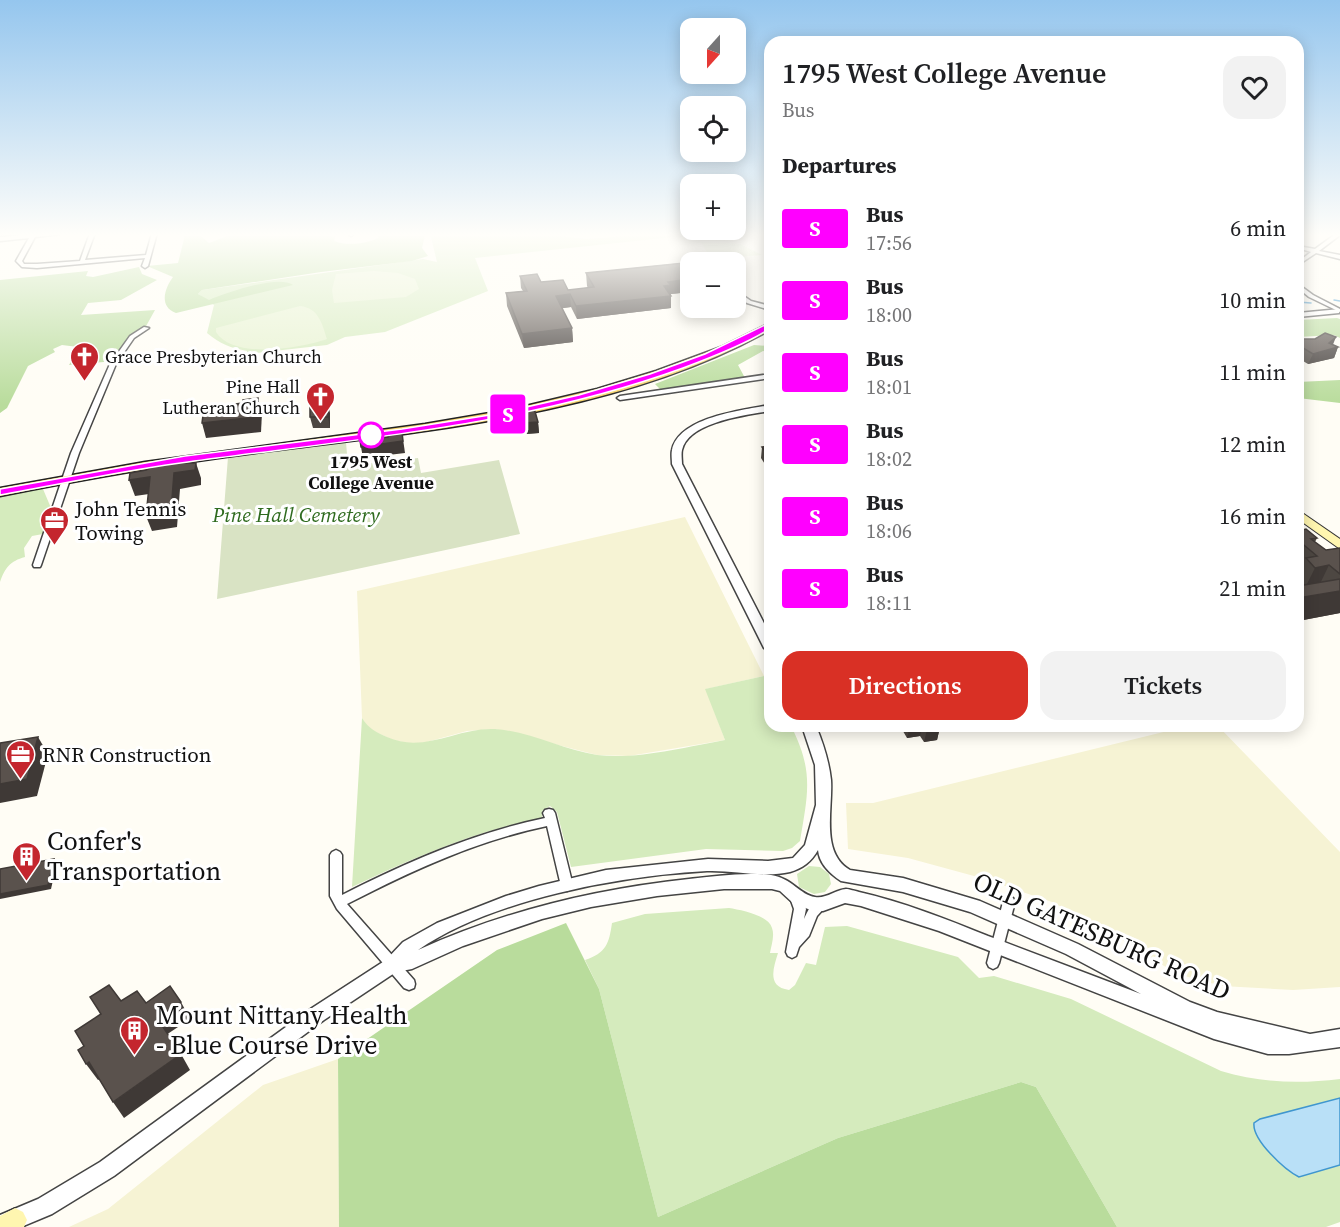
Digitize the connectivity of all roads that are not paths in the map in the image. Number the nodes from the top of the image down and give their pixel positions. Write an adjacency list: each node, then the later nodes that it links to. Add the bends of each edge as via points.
1 (1304, 291): 4 (street)
2 (746, 298): 3 (street)
3 (764, 304)
4 (1339, 311): 5 (street)
5 (1304, 314)
6 (146, 327): 11 (street, via 125,345 113,364)
7 (764, 329): 11 (main road, via 708,356 652,376 496,417)
8 (764, 377): 9 (street)
9 (620, 398)
10 (764, 409): 18 (street, via 698,426 680,442 676,459)
11 (66, 479): 12 (main road); 14 (street)
12 (49, 482): 13 (main road); 14 (street)
13 (0, 492)
14 (58, 496): 17 (street)
15 (1304, 518): 16 (main road)
16 (1340, 545)
17 (37, 565)
18 (764, 636)
19 (811, 732): 20 (street, via 823,774)
20 (822, 820): 22 (street, via 809,854); 23 (street, via 825,852)
21 (336, 855): 27 (street)
22 (797, 862): 23 (street, OLD GATESBURG ROAD, via 816,859); 24 (street, OLD GATESBURG ROAD, via 781,867 679,867); 25 (street, via 788,876)
23 (835, 868): 26 (street, via 842,886); 28 (street, OLD GATESBURG ROAD, via 854,878)
24 (567, 886): 27 (street, via 550,817 454,848); 30 (street, OLD GATESBURG ROAD, via 504,903 454,923 402,951)
25 (793, 893): 26 (street, OLD GATESBURG ROAD, via 808,903); 26 (street, via 800,909 794,948 806,935 813,913); 30 (street, OLD GATESBURG ROAD, via 778,883 750,881 622,894 507,922 412,961)
26 (829, 901): 29 (street, OLD GATESBURG ROAD, via 845,896 861,899 942,925)
27 (339, 902): 30 (street)
28 (1007, 910): 29 (street); 33 (street, OLD GATESBURG ROAD, via 1185,1009 1226,1023)
29 (995, 954): 33 (street, OLD GATESBURG ROAD, via 1214,1031 1268,1045)
30 (392, 965): 31 (street); 34 (street, OLD GATESBURG ROAD, via 318,1014 107,1169 45,1207)
31 (409, 984)
32 (1340, 1038): 33 (street, OLD GATESBURG ROAD)
33 (1309, 1041)
34 (6, 1224)

